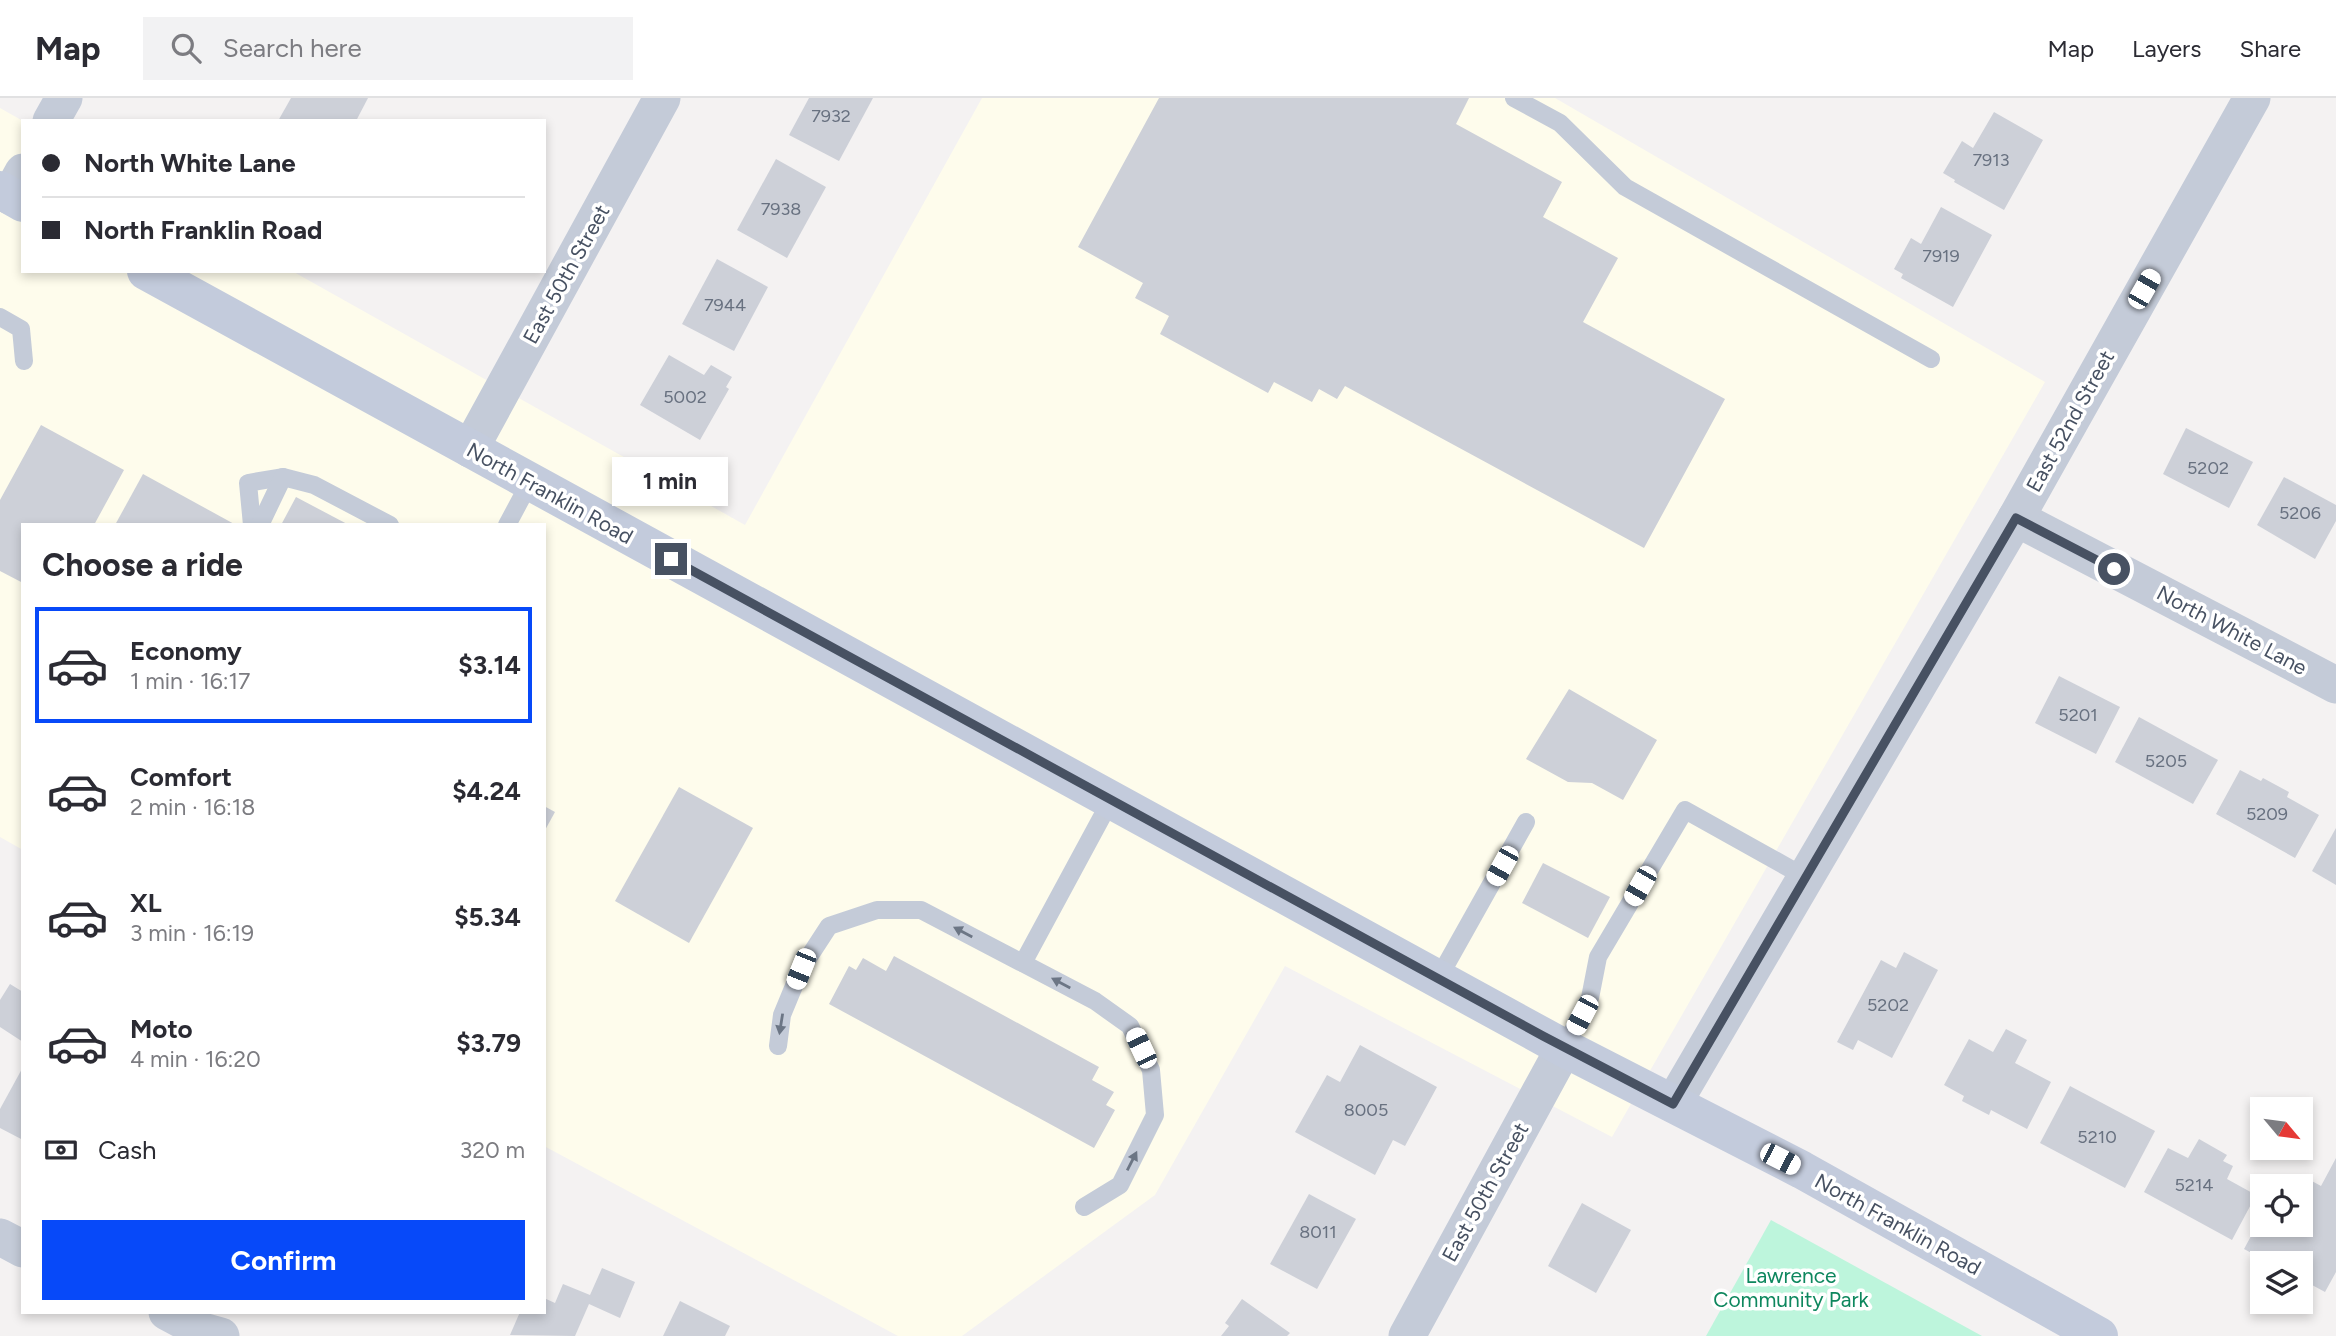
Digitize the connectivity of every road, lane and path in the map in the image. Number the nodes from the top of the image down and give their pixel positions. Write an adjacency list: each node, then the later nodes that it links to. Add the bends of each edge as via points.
1 (64, 98): 5 (street)
2 (662, 98): 10 (street, East 50th Street)
3 (1514, 98): 8 (lane, via 1560,123 1625,187)
4 (2252, 98): 13 (street, East 52nd Street)
5 (52, 119)
6 (150, 273): 10 (main road, North Franklin Road)
7 (0, 317): 9 (lane, via 22,329)
8 (1931, 359)
9 (24, 360)
10 (470, 449): 12 (main road, North Franklin Road)
11 (283, 477): 14 (lane, via 248,483); 15 (lane); 16 (lane, via 314,485)
12 (530, 482): 17 (lane); 19 (main road, North Franklin Road)
13 (2016, 518): 18 (street, North White Lane); 21 (street, East 52nd Street)
14 (252, 523)
15 (261, 523)
16 (386, 523)
17 (508, 523)
18 (2336, 685)
19 (1111, 800): 22 (lane); 23 (main road, North Franklin Road)
20 (1526, 822): 23 (lane)
21 (1805, 877): 25 (lane, via 1685,810 1598,957 1591,998); 26 (street, East 52nd Street)
22 (1023, 963): 24 (lane, one-way to 24, via 920,910 877,910 829,926 801,969 782,1015); 27 (lane, one-way to 22, via 1119,1185 1155,1115 1151,1070 1130,1026 1095,1001)
23 (1438, 979): 25 (main road, North Franklin Road)
24 (778, 1046)
25 (1564, 1048): 26 (main road, North Franklin Road); 32 (street, East 50th Street)
26 (1673, 1104): 33 (main road, North Franklin Road)
27 (1084, 1207)
28 (0, 1237): 29 (street)
29 (21, 1248)
30 (171, 1314): 31 (street)
31 (208, 1334)
32 (1407, 1336)
33 (2099, 1336)

